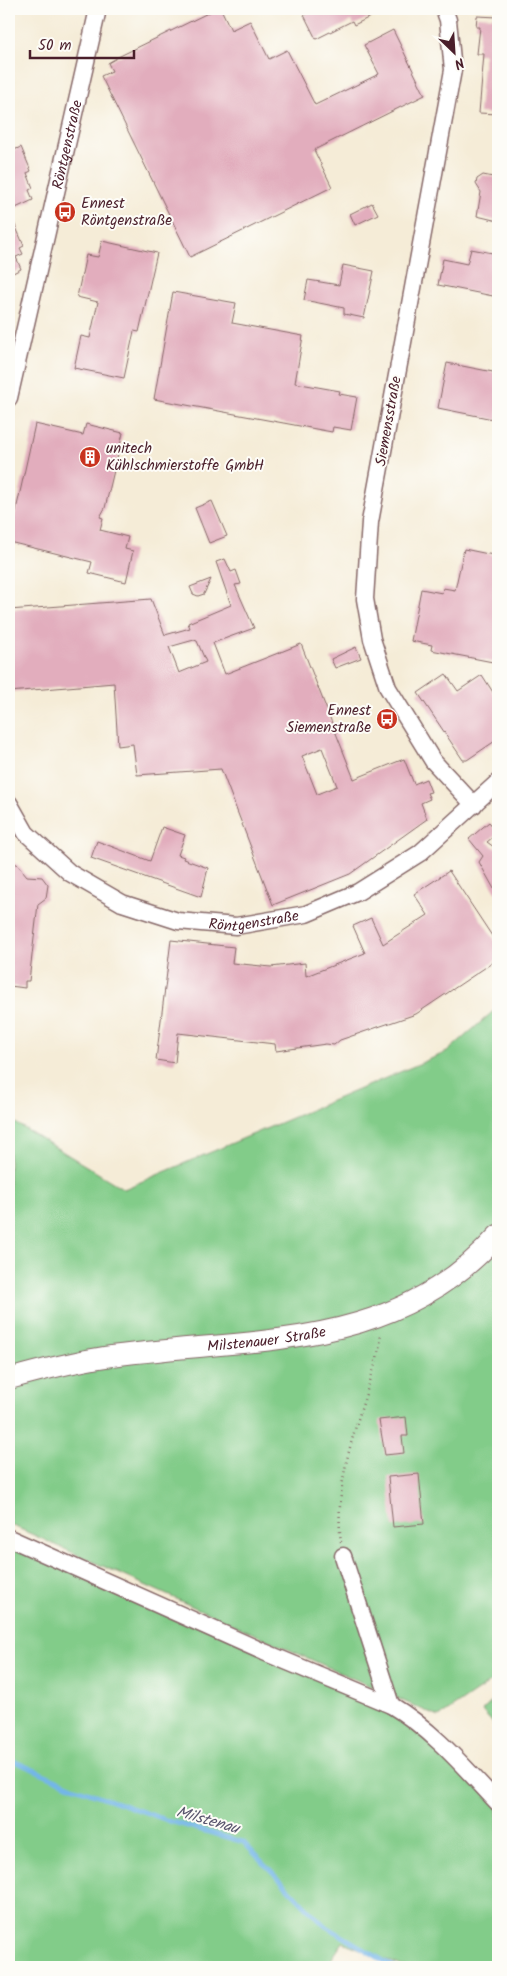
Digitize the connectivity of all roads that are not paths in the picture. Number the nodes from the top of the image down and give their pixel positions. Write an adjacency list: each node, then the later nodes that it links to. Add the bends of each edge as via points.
1 (98, 9): 3 (street, Röntgenstraße)
2 (444, 9): 6 (street, Siemensstraße, via 453,70 372,512 365,599 372,639 388,688 433,762)
3 (9, 398)
4 (498, 782): 6 (street, Röntgenstraße)
5 (9, 803): 6 (street, Röntgenstraße, via 26,833 70,873 122,903 178,921 236,926 306,914 358,892 420,853)
6 (474, 805)
7 (498, 1234): 8 (street, Milstenauer Straße, via 463,1271 443,1285 375,1317 316,1333 106,1357)
8 (9, 1379)
9 (9, 1538): 11 (street, via 238,1641)
10 (343, 1556): 11 (street)
11 (391, 1705): 12 (street, via 408,1715 439,1743)
12 (498, 1803)

